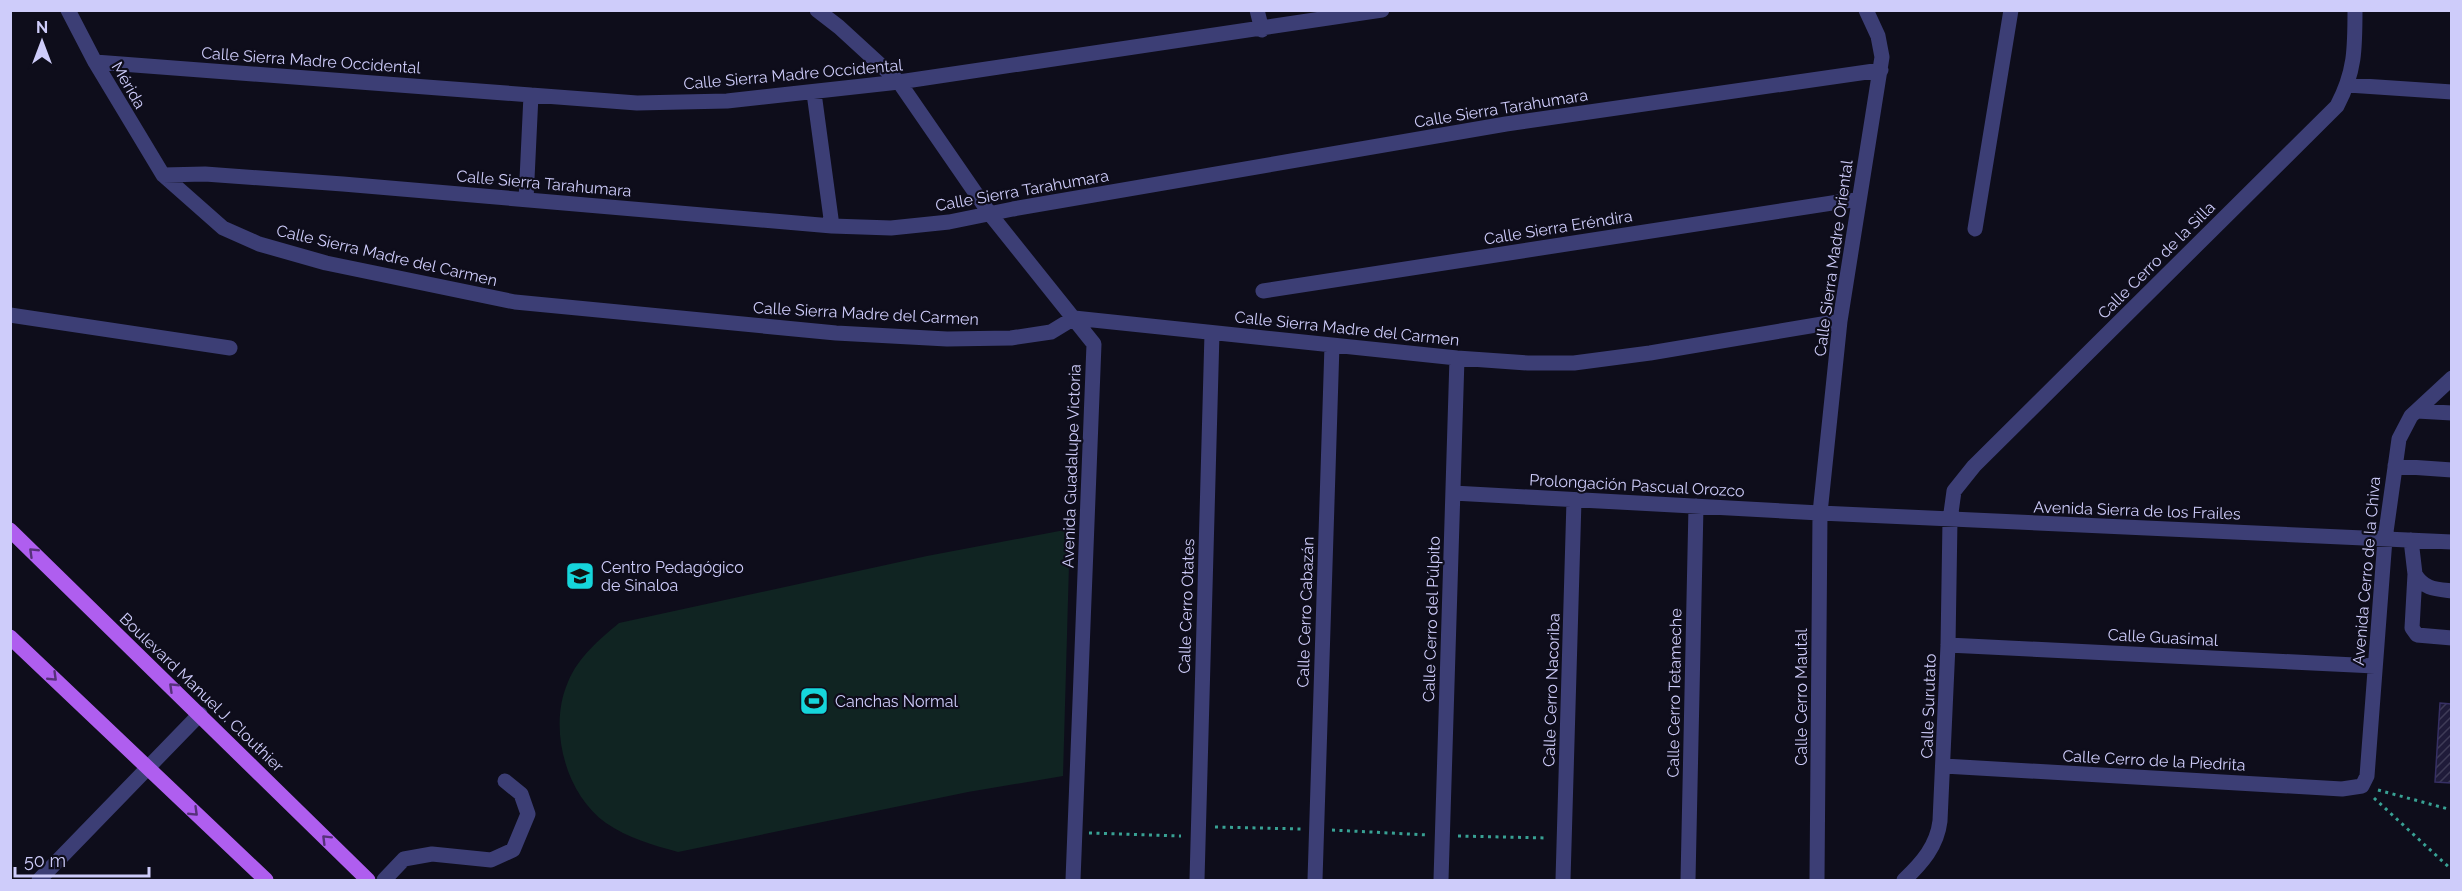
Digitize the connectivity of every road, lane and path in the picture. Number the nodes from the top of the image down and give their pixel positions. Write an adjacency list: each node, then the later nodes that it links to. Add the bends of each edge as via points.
1 (68, 10): 9 (street, Mérida)
2 (817, 10): 11 (street, Avenida Guadalupe Victoria)
3 (1257, 10): 8 (street)
4 (1382, 10): 8 (street, Calle Sierra Madre Occidental)
5 (1866, 10): 10 (street, Calle Sierra Madre Oriental, via 1878,36)
6 (2011, 10): 21 (street)
7 (2355, 10): 12 (street, Calle Cerro de la Silla, via 2355,49)
8 (1262, 30): 11 (street, Calle Sierra Madre Occidental)
9 (94, 62): 15 (street, Calle Sierra Madre Occidental); 16 (street, Mérida)
10 (1881, 70): 17 (street, Calle Sierra Madre Oriental); 19 (street, Calle Sierra Tarahumara, via 1506,124)
11 (899, 82): 14 (street, Calle Sierra Madre Occidental); 19 (street, Avenida Guadalupe Victoria)
12 (2348, 85): 13 (street); 39 (street, Calle Cerro de la Silla, via 2337,106 2317,127 1974,466 1954,491)
13 (2451, 92)
14 (814, 93): 15 (street, Calle Sierra Madre Occidental, via 727,101 637,103); 20 (street)
15 (531, 95): 18 (street)
16 (163, 175): 18 (street, Calle Sierra Tarahumara, via 205,174); 24 (street, Calle Sierra Madre del Carmen, via 223,228 259,244 515,302 836,333 947,339 1011,338 1051,332)
17 (1858, 199): 22 (street, Calle Sierra Eréndira); 25 (street, Calle Sierra Madre Oriental)
18 (526, 200): 20 (street, Calle Sierra Tarahumara)
19 (990, 214): 20 (street, Calle Sierra Tarahumara, via 891,228); 24 (street, Avenida Guadalupe Victoria)
20 (832, 226)
21 (1975, 228)
22 (1263, 291)
23 (10, 315): 28 (street)
24 (1074, 318): 26 (street, Calle Sierra Madre del Carmen); 61 (street, Avenida Guadalupe Victoria, via 1094,344)
25 (1840, 321): 29 (street, Calle Sierra Madre del Carmen, via 1574,363); 38 (street, Calle Sierra Madre Oriental)
26 (1212, 333): 27 (street, Calle Sierra Madre del Carmen); 62 (street, Calle Cerro Otates)
27 (1332, 345): 29 (street, Calle Sierra Madre del Carmen); 63 (street, Calle Cerro Cabazán)
28 (230, 348)
29 (1456, 358): 35 (street, Calle Cerro del Púlpito)
30 (2451, 378): 31 (street, Avenida Cerro de la Chiva)
31 (2417, 411): 32 (street); 33 (street, Avenida Cerro de la Chiva, via 2399,439)
32 (2451, 413)
33 (2395, 466): 34 (street); 41 (street, Avenida Cerro de la Chiva)
34 (2451, 470)
35 (1453, 493): 36 (street, Prolongación Pascual Orozco); 64 (street, Calle Cerro del Púlpito)
36 (1574, 500): 37 (street, Prolongación Pascual Orozco); 65 (street, Calle Cerro Nacoriba)
37 (1696, 506): 38 (street, Prolongación Pascual Orozco); 66 (street, Calle Cerro Tetameche)
38 (1820, 513): 39 (street, Avenida Sierra de los Frailes); 67 (street, Calle Cerro Mautal)
39 (1950, 520): 41 (street, Avenida Sierra de los Frailes); 48 (street, Calle Surutato)
40 (10, 530): 50 (main road, Boulevard Manuel J. Clouthier, one-way to 40)
41 (2385, 539): 42 (street, Avenida Sierra de los Frailes); 49 (street, Avenida Cerro de la Chiva)
42 (2411, 540): 43 (street, Avenida Sierra de los Frailes); 44 (street)
43 (2451, 542)
44 (2415, 574): 45 (street, via 2429,588); 47 (street, via 2412,628 2417,635)
45 (2451, 591)
46 (10, 637): 52 (main road, one-way to 52)
47 (2451, 638)
48 (1948, 645): 49 (street, Calle Guasimal); 51 (street, Calle Surutato)
49 (2375, 666): 54 (street, Avenida Cerro de la Chiva, via 2367,776)
50 (200, 714): 52 (street); 59 (main road, Boulevard Manuel J. Clouthier, one-way to 50)
51 (1944, 766): 54 (street, Calle Cerro de la Piedrita, via 2342,789); 68 (street, Calle Surutato, via 1938,837)
52 (148, 769): 57 (street); 58 (main road, one-way to 58)
53 (506, 781): 60 (street, via 521,794 528,814 513,850 491,860 432,854 404,860)
54 (2362, 786): 55 (path); 56 (path)
55 (2451, 810)
56 (2451, 870)
57 (39, 880)
58 (266, 880)
59 (368, 880)
60 (384, 880)
61 (1073, 880)
62 (1197, 880)
63 (1315, 880)
64 (1442, 880)
65 (1563, 880)
66 (1688, 880)
67 (1817, 880)
68 (1904, 880)

